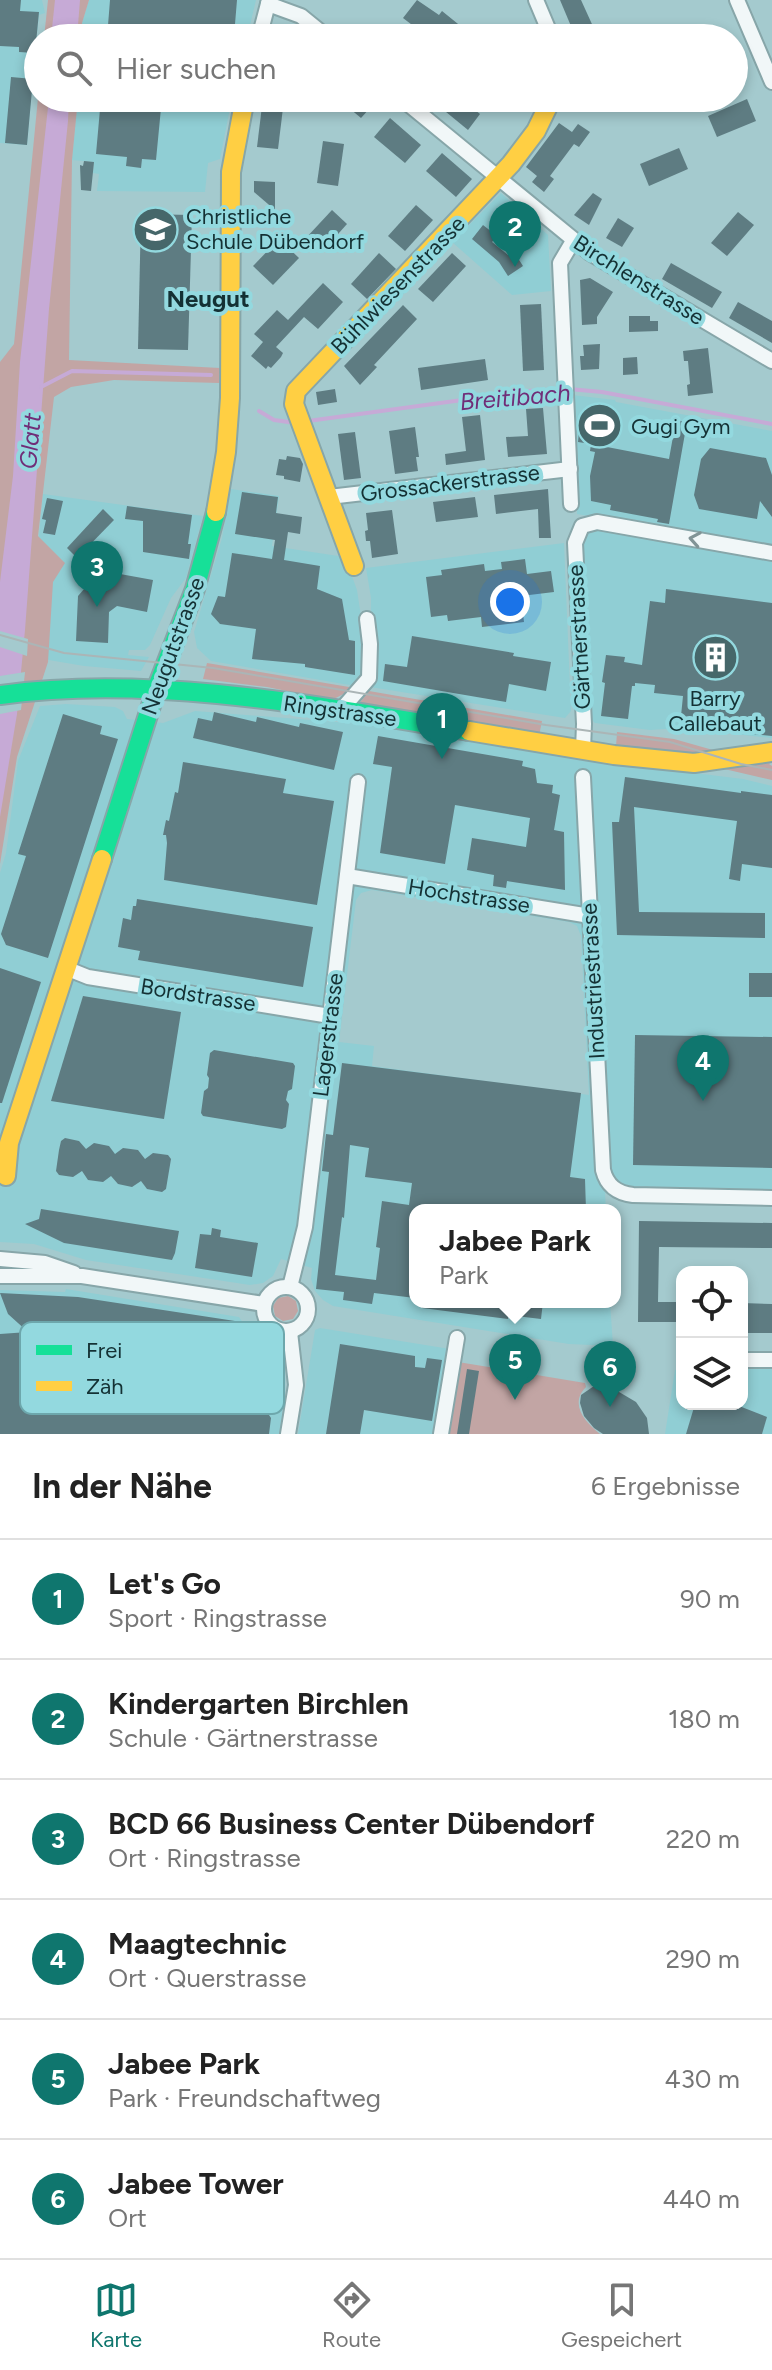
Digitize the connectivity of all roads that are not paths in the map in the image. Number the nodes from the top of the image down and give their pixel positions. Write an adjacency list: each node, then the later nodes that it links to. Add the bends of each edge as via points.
1 (536, 0): 6 (street)
2 (737, 0): 7 (street)
3 (268, 2): 4 (street); 5 (street)
4 (262, 24)
5 (311, 24)
6 (546, 24)
7 (747, 24)
8 (748, 26): 9 (street)
9 (772, 82)
10 (242, 112): 22 (street, Neugutstrasse, via 231,172 226,452 202,564)
11 (418, 112): 13 (street, Birchlenstrasse)
12 (546, 112): 13 (street, Bühlwiesenstrasse)
13 (497, 178): 14 (street, Birchlenstrasse); 17 (street, Bühlwiesenstrasse, via 296,391 294,404)
14 (573, 241): 15 (street, Birchlenstrasse); 16 (street, via 560,263)
15 (772, 361)
16 (570, 469): 17 (street, Grossackerstrasse); 18 (street)
17 (329, 497): 20 (street)
18 (571, 504)
19 (772, 553): 25 (street, Gärtnerstrasse, one-way to 25, via 597,522 582,526 575,543)
20 (354, 566)
21 (367, 619): 24 (street, via 367,683)
22 (156, 690): 23 (street, Ringstrasse, via 37,689); 24 (street, Ringstrasse); 31 (street, Neugutstrasse)
23 (0, 695)
24 (341, 710): 25 (street, Ringstrasse)
25 (583, 750): 26 (street, Ringstrasse, via 697,763)
26 (772, 752)
27 (583, 777): 30 (street, Industriestrasse)
28 (358, 782): 29 (street, Lagerstrasse)
29 (347, 876): 30 (street, Hochstrasse); 32 (street, Lagerstrasse)
30 (590, 916): 34 (street, Industriestrasse, via 603,1170 609,1184 633,1195)
31 (68, 969): 32 (street, Bordstrasse, via 88,977); 33 (street, Neugutstrasse, via 9,1143)
32 (330, 1016): 38 (street, Lagerstrasse, via 305,1227)
33 (6, 1176)
34 (772, 1198)
35 (0, 1259): 37 (street, via 45,1263)
36 (0, 1276): 37 (street)
37 (82, 1276): 39 (street)
38 (290, 1287): 39 (street, via 271,1293); 42 (street, via 304,1296 308,1307 302,1325)
39 (264, 1304): 40 (street)
40 (268, 1322)
41 (284, 1332): 42 (street)
42 (290, 1332): 46 (street, via 296,1385)
43 (457, 1338): 47 (street)
44 (748, 1360): 45 (street)
45 (772, 1360)
46 (288, 1434)
47 (441, 1434)

